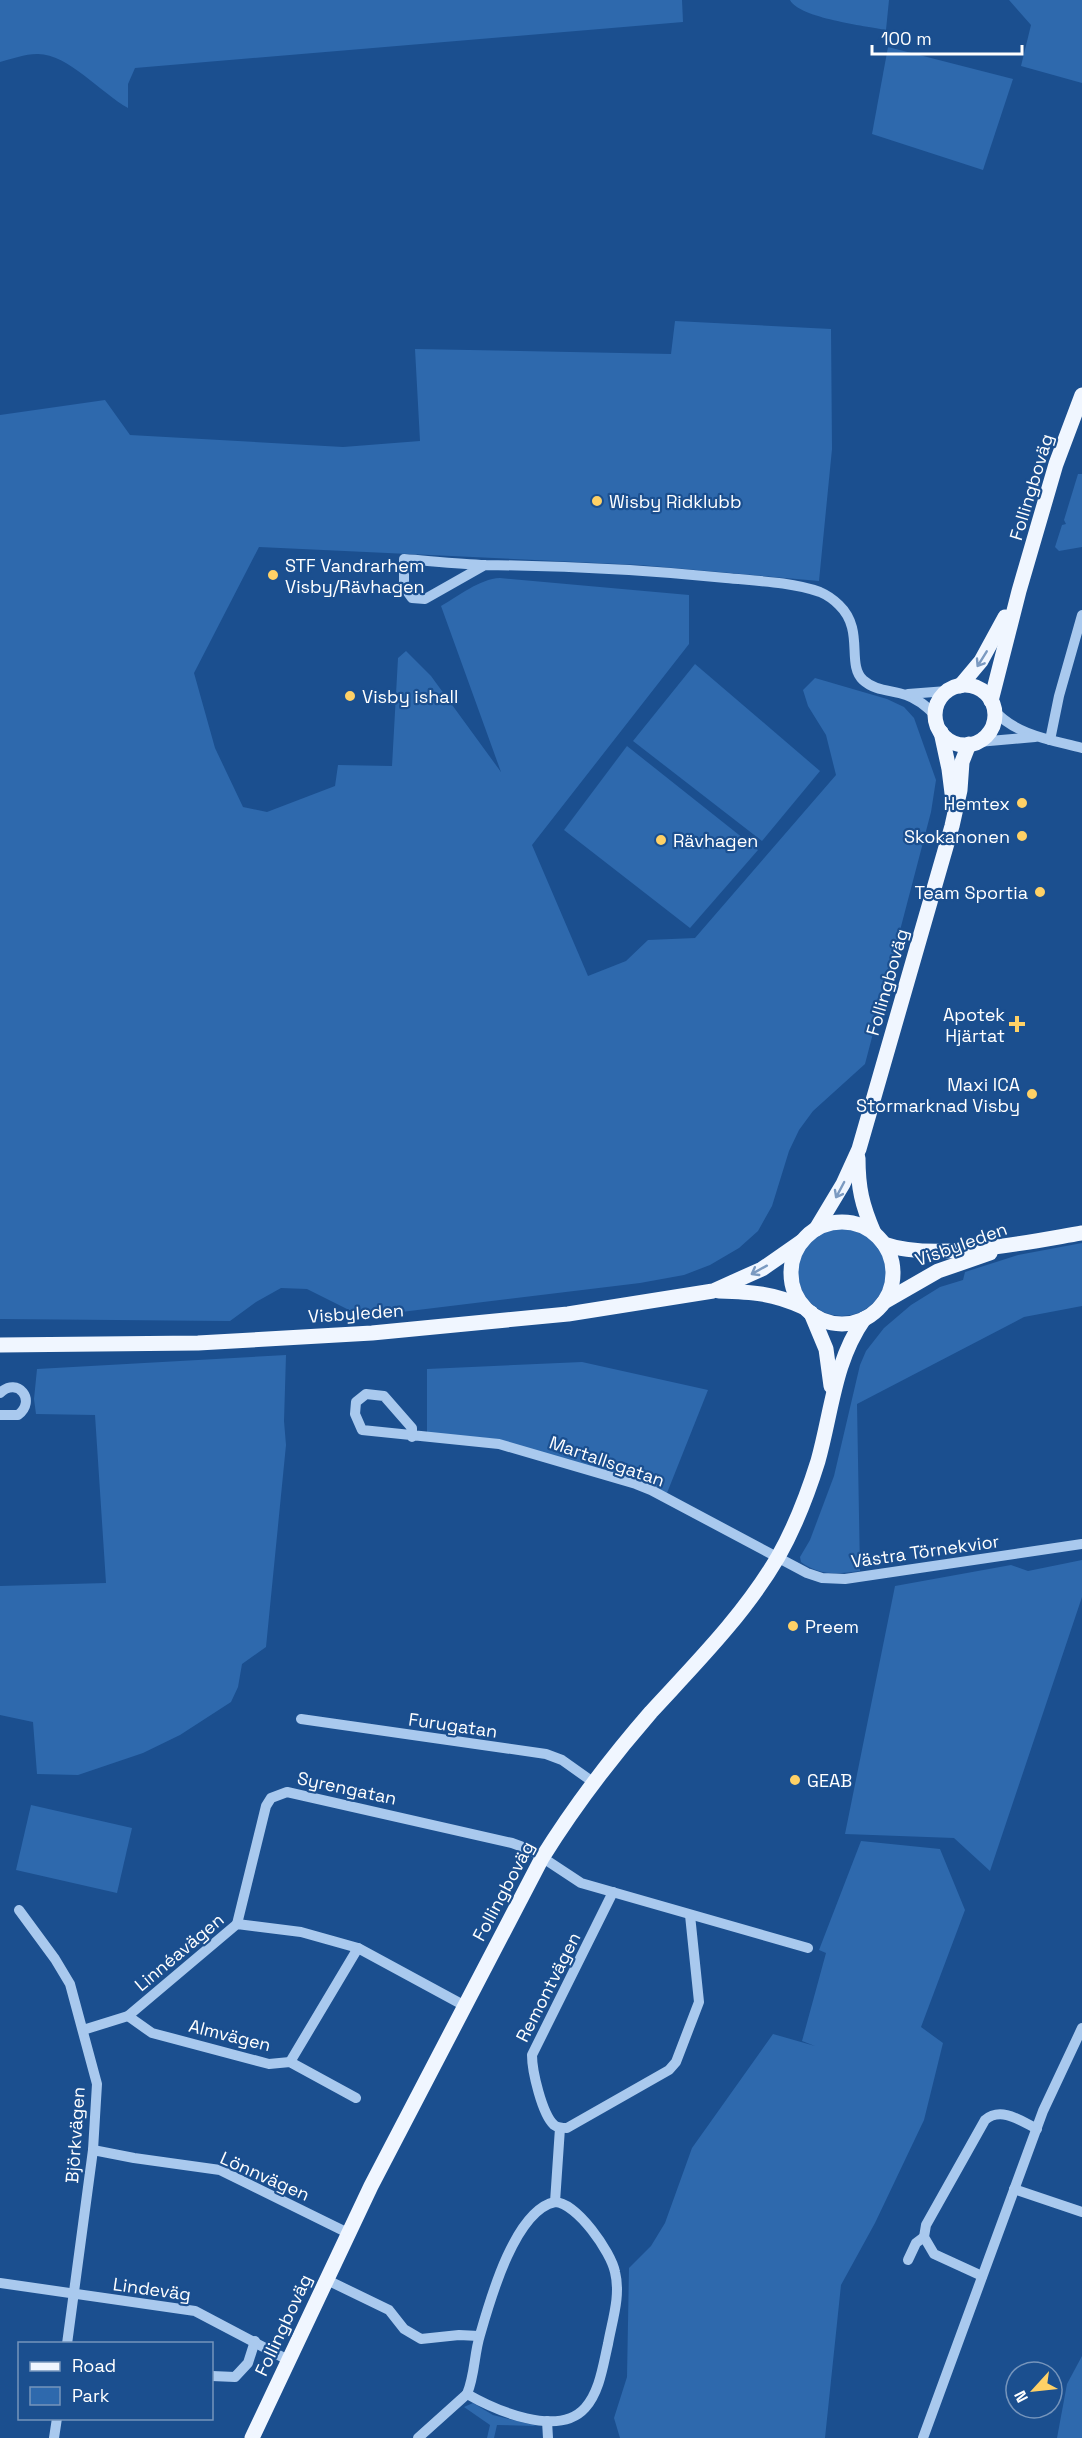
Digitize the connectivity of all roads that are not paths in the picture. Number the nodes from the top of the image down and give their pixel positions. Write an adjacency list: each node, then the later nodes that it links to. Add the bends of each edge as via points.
1 (1082, 395): 3 (main road, Follingboväg, via 1056,464)
2 (485, 565): 2 (street, via 424,599 412,598 404,587 404,559); 6 (street, via 575,566 687,574 777,583 821,592 840,605 850,618 856,666 863,680 875,688)
3 (1019, 591): 5 (main road, Follingboväg, one-way to 5, via 981,661); 7 (main road, Follingboväg)
4 (1082, 615): 10 (street)
5 (954, 688): 6 (street); 7 (main road, via 980,689); 8 (main road, via 937,703)
6 (905, 694): 8 (street, via 919,700)
7 (993, 706): 10 (street, via 1005,721); 11 (main road, via 990,730)
8 (935, 715): 9 (main road)
9 (941, 732): 11 (main road, via 955,743); 13 (main road, Follingboväg, via 952,785)
10 (1044, 738): 11 (street); 12 (street)
11 (974, 743): 13 (main road, Follingboväg, via 962,762)
12 (1082, 748)
13 (952, 826): 14 (main road, Follingboväg)
14 (859, 1149): 15 (main road, Follingboväg, one-way to 15); 16 (main road, Follingboväg, via 858,1185)
15 (816, 1229): 16 (main road, via 849,1222); 18 (main road)
16 (874, 1233): 20 (main road)
17 (1082, 1233): 19 (main road, Visbyleden)
18 (801, 1242): 21 (main road, Visbyleden, one-way to 21, via 762,1269); 23 (main road, via 792,1261 791,1275 796,1296)
19 (1022, 1243): 20 (main road, Visbyleden, via 915,1252); 22 (main road, Visbyleden, via 938,1271)
20 (884, 1244): 22 (main road, via 893,1273)
21 (713, 1292): 23 (main road, Visbyleden, via 764,1293); 25 (main road, Visbyleden, via 568,1314 372,1333 198,1343)
22 (884, 1302): 24 (main road)
23 (808, 1310): 24 (main road, via 834,1323); 27 (main road, Follingboväg, via 826,1349)
24 (864, 1319): 27 (main road, Follingboväg, via 844,1352)
25 (0, 1345)
26 (0, 1393): 28 (street, via 8,1387 18,1387 27,1401 18,1415)
27 (831, 1395): 31 (main road, Follingboväg, via 818,1461)
28 (0, 1415)
29 (412, 1437): 29 (street, Martallsgatan, via 412,1428 384,1396 366,1394 356,1402 355,1414 362,1430); 31 (street, Martallsgatan, via 499,1443 636,1484)
30 (1082, 1544): 31 (street, Västra Törnekvior, via 837,1580 814,1576)
31 (777, 1558): 33 (main road, Follingboväg, via 733,1621)
32 (302, 1719): 33 (street, Furugatan, via 546,1754 562,1760)
33 (593, 1782): 34 (main road, Follingboväg)
34 (542, 1858): 35 (street, via 581,1882); 38 (street, Syrengatan, via 512,1843 283,1792 271,1798 267,1806); 41 (main road, Follingboväg)
35 (613, 1892): 37 (street); 47 (street, Remontvägen, via 532,2055 545,2112)
36 (19, 1910): 44 (street, Björkvägen, via 69,1984)
37 (690, 1915): 40 (street); 47 (street, via 699,2002 676,2062 659,2076 567,2128)
38 (237, 1924): 39 (street, Linnéavägen, via 301,1932); 42 (street, Linnéavägen)
39 (358, 1948): 41 (street, Linnéavägen); 45 (street)
40 (808, 1948)
41 (465, 2006): 53 (main road, Follingboväg)
42 (128, 2016): 44 (street, Linnéavägen); 45 (street, Almvägen, via 153,2033 269,2064)
43 (1082, 2028): 48 (street)
44 (83, 2030): 49 (street, Björkvägen, via 97,2084)
45 (290, 2062): 46 (street, Almvägen)
46 (356, 2098)
47 (560, 2128): 51 (street)
48 (1037, 2129): 50 (street); 54 (street, via 1000,2114 985,2120 926,2225)
49 (93, 2150): 53 (street, Lönnvägen, via 220,2170); 59 (street, Björkvägen)
50 (1014, 2189): 52 (street); 56 (street)
51 (555, 2202): 60 (street, via 532,2217 515,2241); 67 (street, via 568,2206 604,2247 615,2272 617,2299 599,2382 590,2401 578,2415 559,2422)
52 (1082, 2212)
53 (348, 2233): 57 (main road, Follingboväg)
54 (924, 2237): 55 (street, via 916,2243); 56 (street, via 934,2254)
55 (908, 2260)
56 (982, 2276): 72 (street)
57 (325, 2279): 60 (street, via 389,2310 404,2330 421,2339); 63 (main road, Follingboväg)
58 (0, 2283): 59 (street, Lindeväg)
59 (74, 2294): 61 (street, Lindeväg, via 195,2311); 62 (street, Björkvägen)
60 (479, 2336): 65 (street)
61 (255, 2341): 63 (street, Lindeväg); 64 (street, via 248,2363 235,2377)
62 (67, 2342)
63 (288, 2360): 69 (main road, Follingboväg)
64 (213, 2376)
65 (467, 2394): 67 (street, via 494,2409); 70 (street)
66 (57, 2420): 68 (street)
67 (547, 2421): 71 (street)
68 (54, 2438)
69 (252, 2438)
70 (418, 2438)
71 (548, 2438)
72 (923, 2438)

